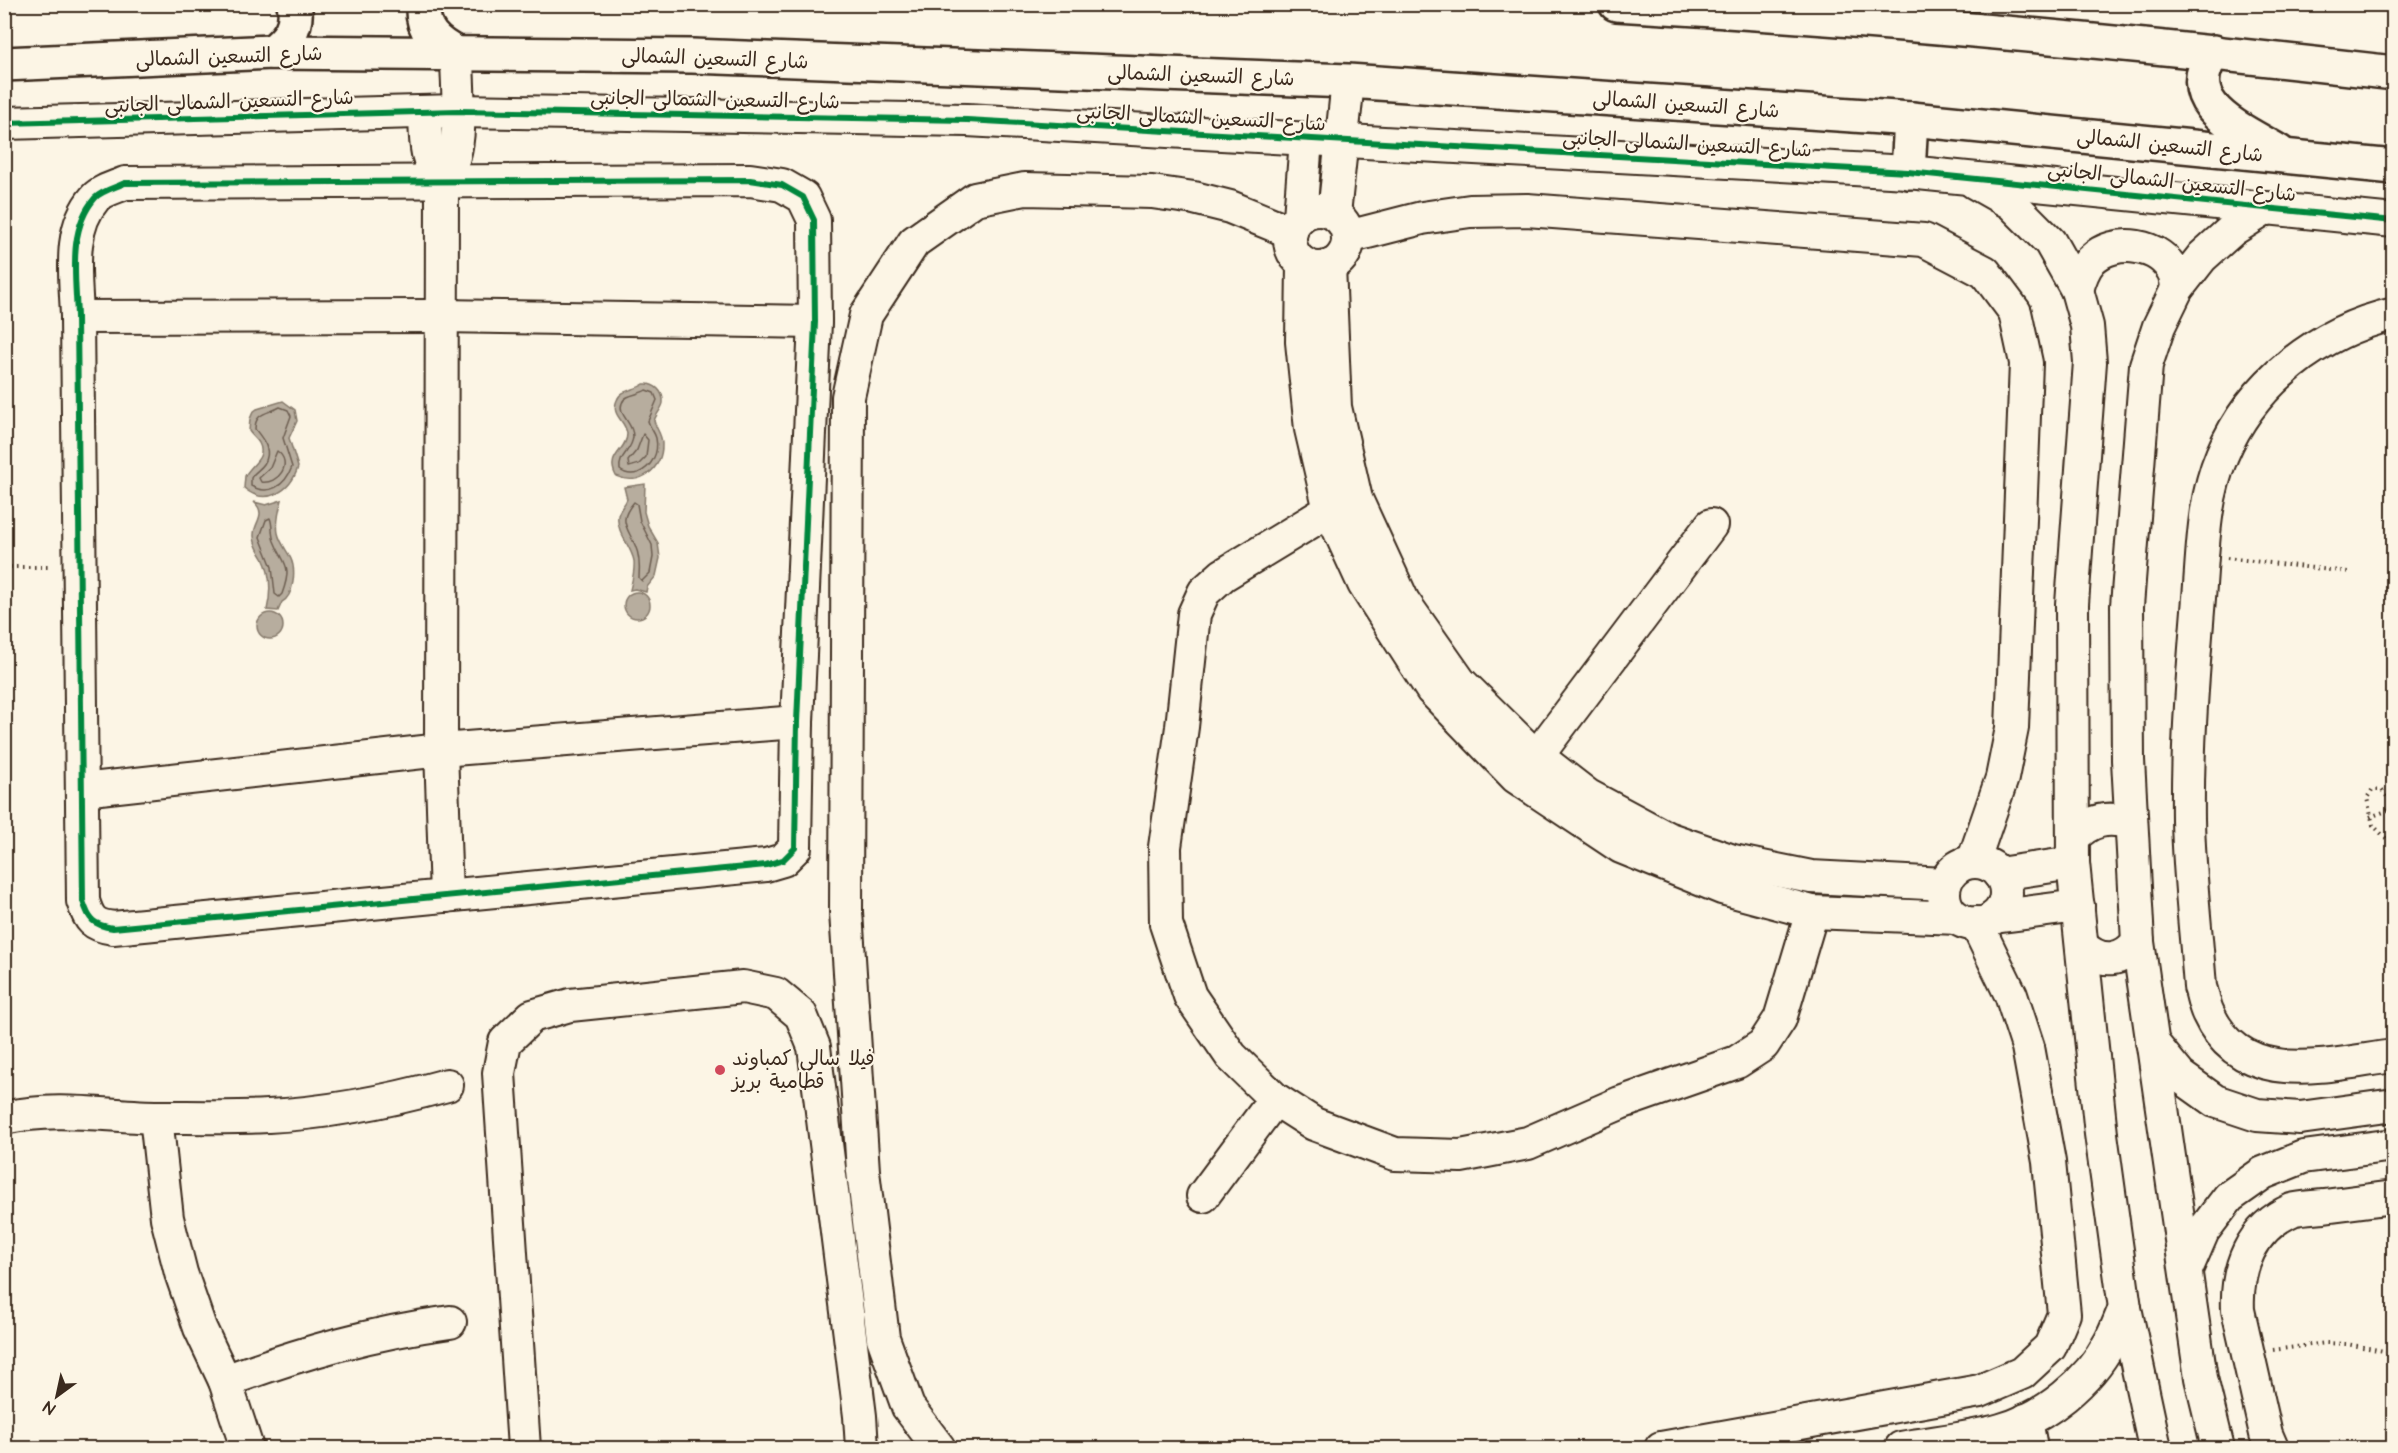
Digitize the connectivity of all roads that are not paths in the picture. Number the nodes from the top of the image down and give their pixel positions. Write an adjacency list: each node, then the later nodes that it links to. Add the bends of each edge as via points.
1 (294, 4): 4 (main road, via 293,29 285,43)
2 (423, 4): 6 (main road, via 426,28 438,44)
3 (1616, 4): 5 (main road, via 1803,16)
4 (272, 52): 6 (main road, شارع التسعين الشمالى); 7 (main road, شارع التسعين الشمالى)
5 (2214, 52): 8 (main road); 16 (main road, via 2204,65 2201,81 2205,98 2228,122)
6 (457, 54): 9 (main road, شارع التسعين الشمالى, via 692,56); 10 (street)
7 (4, 64)
8 (2394, 73)
9 (1348, 81): 12 (main road, شارع التسعين الشمالى); 15 (street)
10 (457, 111): 11 (street, شارع التسعين الشمالى الجانبى); 14 (street, شارع التسعين الشمالى الجانبى, via 967,120); 20 (street, via 456,153)
11 (425, 112): 13 (street, شارع التسعين الشمالى الجانبى); 20 (street, via 427,153)
12 (1911, 119): 16 (main road, شارع التسعين الشمالى); 18 (main road)
13 (4, 123)
14 (1306, 140): 15 (street, شارع التسعين الشمالى الجانبى); 23 (street)
15 (1344, 140): 18 (street, شارع التسعين الشمالى الجانبى); 24 (street)
16 (2286, 156): 17 (main road, شارع التسعين الشمالى)
17 (2394, 167)
18 (1908, 172): 19 (street, شارع التسعين الشمالى الجانبى)
19 (1963, 176): 21 (street, شارع التسعين الشمالى الجانبى); 26 (street, via 2011,203 2050,242)
20 (442, 183): 29 (street); 30 (street, via 125,183 96,196 80,224 75,256); 31 (street, via 750,180 782,185 803,197 814,220)
21 (2267, 208): 22 (street, شارع التسعين الشمالى الجانبى); 27 (street, via 2232,230 2210,250)
22 (2394, 221)
23 (1295, 224): 24 (street, via 1317,210); 25 (street, via 1292,249); 66 (street, via 1194,198 1152,192 1025,189 975,199 914,242 866,315 848,397 846,912 863,1171 883,1338 908,1407)
24 (1341, 226): 25 (street, via 1343,254); 40 (street, via 1470,211 1527,210 1924,240 1985,272 2015,312 2026,363 2012,728)
25 (1316, 264): 32 (street, via 1302,342 1311,429); 36 (street, via 1335,407 1356,499 1402,601 1460,682)
26 (2077, 290): 27 (street, via 2081,274 2091,261 2120,246 2152,251 2165,261 2175,275); 39 (street, via 2087,326 2090,362 2072,604)
27 (2177, 290): 38 (street, via 2158,326 2146,365 2127,606)
28 (2394, 314): 49 (street, via 2366,321 2320,342 2280,372 2246,411 2222,455 2210,494 2202,555 2191,693 2188,820 2200,987 2208,1013 2223,1036 2244,1054 2269,1065 2296,1068)
29 (441, 316): 30 (street); 31 (street); 35 (street)
30 (77, 317): 37 (street)
31 (815, 322): 34 (street)
32 (1330, 510): 44 (street, via 1364,584 1432,690 1516,777 1621,847 1722,888); 51 (street, via 1223,575 1204,592 1194,614 1165,847 1166,924 1190,996 1232,1056)
33 (1711, 525): 36 (street)
34 (797, 722): 35 (street); 42 (street, via 796,839 795,848 783,860 766,865)
35 (441, 750): 37 (street); 42 (street)
36 (1537, 756): 41 (street, via 1587,795 1667,838 1733,861 1811,877)
37 (82, 790): 42 (street, via 83,901 88,917 100,926 113,928)
38 (2130, 823): 39 (street, via 2099,820 2080,830); 46 (street)
39 (2073, 850): 40 (street); 43 (street)
40 (1986, 868): 41 (street, via 1956,868); 45 (street, via 2004,882 2006,892 2004,901)
41 (1945, 884): 45 (street, via 1946,903)
42 (446, 896)
43 (2078, 906): 45 (street); 47 (street)
44 (1812, 912): 45 (street); 51 (street, via 1780,1019 1763,1045 1737,1062 1620,1103 1528,1143 1461,1156 1395,1154 1314,1124)
45 (1976, 920): 67 (street, via 2011,995 2028,1047 2049,1162 2064,1314 2050,1347 2022,1373 1980,1391)
46 (2138, 942): 47 (street, via 2131,951 2111,960 2090,954); 48 (street)
47 (2082, 946): 59 (street, via 2101,1134)
48 (2152, 1042): 52 (street, via 2180,1076 2206,1095 2257,1115 2300,1118); 58 (street)
49 (2394, 1056)
50 (447, 1085): 53 (street, via 391,1100 322,1111 268,1116)
51 (1275, 1099): 56 (street)
52 (2394, 1106)
53 (156, 1117): 54 (street, via 69,1111); 61 (street, via 167,1218 180,1273)
54 (4, 1118)
55 (2394, 1145): 58 (street, via 2303,1157 2263,1173 2229,1197 2202,1231)
56 (1203, 1196)
57 (2394, 1197): 71 (street, via 2294,1209 2260,1233 2248,1250 2237,1289 2238,1310)
58 (2186, 1270): 70 (street, via 2201,1378)
59 (2126, 1308): 62 (street, via 2110,1343 2087,1375); 69 (street)
60 (450, 1322): 61 (street, via 336,1344)
61 (225, 1381): 63 (street)
62 (2028, 1435): 68 (street, via 2001,1430)
63 (247, 1449)
64 (524, 1449): 65 (street, via 499,1073 505,1042 532,1016 570,1005 743,987 776,994 801,1015 814,1047)
65 (861, 1449)
66 (939, 1449)
67 (1661, 1449)
68 (1901, 1449)
69 (2155, 1449)
70 (2218, 1449)
71 (2272, 1449)

